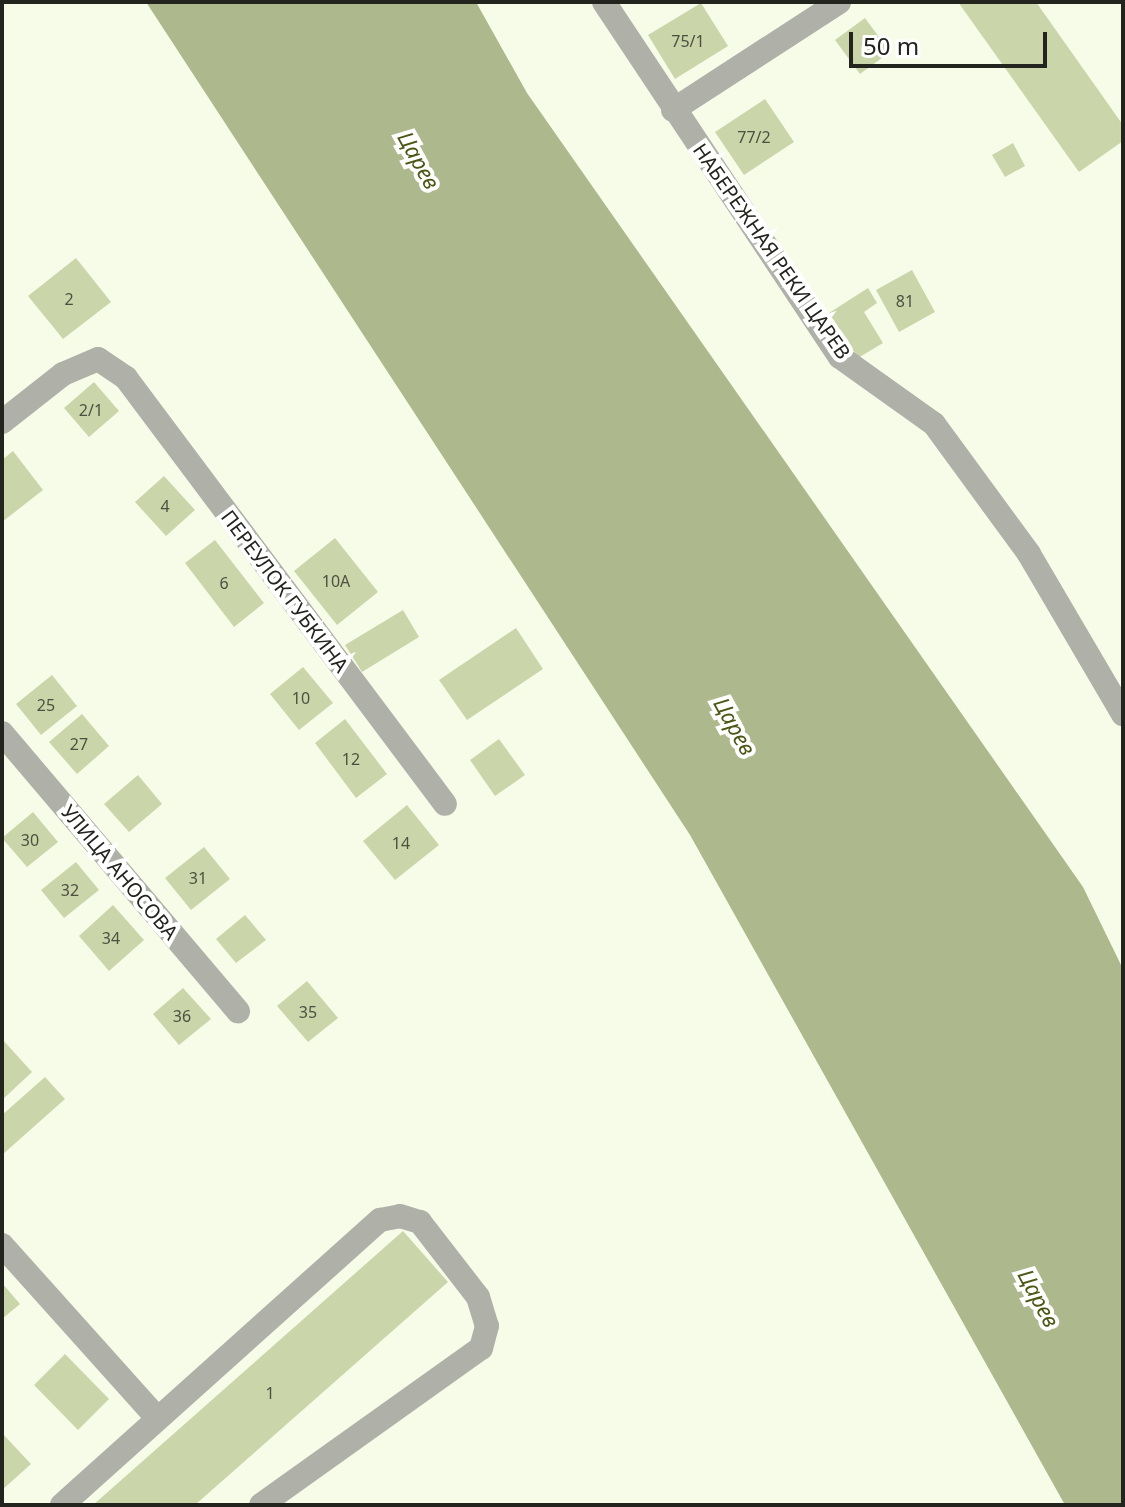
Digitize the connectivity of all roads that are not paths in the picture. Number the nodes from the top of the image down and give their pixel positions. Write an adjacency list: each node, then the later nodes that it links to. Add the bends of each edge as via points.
1 (604, 2): 3 (street, НАБЕРЕЖНАЯ РЕКИ ЦАРЕВ)
2 (839, 2): 3 (street)
3 (673, 110): 5 (street, НАБЕРЕЖНАЯ РЕКИ ЦАРЕВ, via 840,357 934,424 1029,554)
4 (2, 422): 7 (street, ПЕРЕУЛОК ГУБКИНА, via 63,374 98,359 126,378)
5 (1123, 714)
6 (2, 733): 8 (street, УЛИЦА АНОСОВА)
7 (445, 804)
8 (238, 1011)
9 (2, 1245): 10 (street)
10 (157, 1418): 11 (street); 12 (street, via 380,1220 400,1216 420,1222 478,1297 487,1326 481,1348)
11 (62, 1505)
12 (261, 1505)

